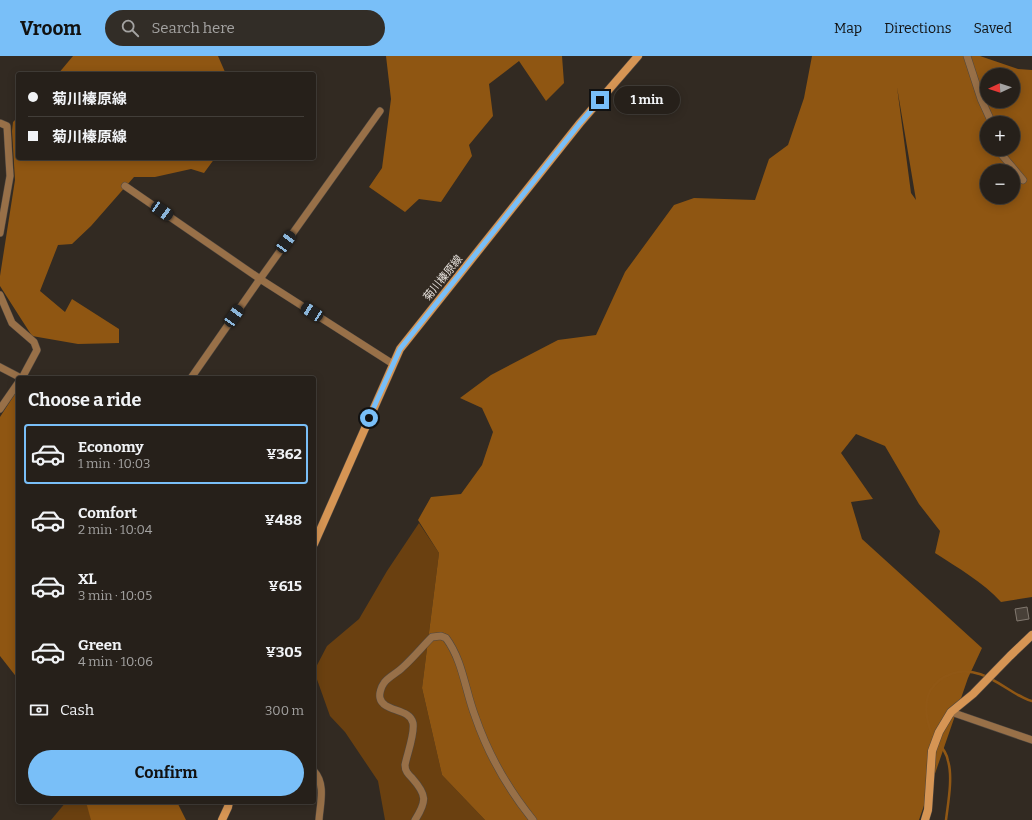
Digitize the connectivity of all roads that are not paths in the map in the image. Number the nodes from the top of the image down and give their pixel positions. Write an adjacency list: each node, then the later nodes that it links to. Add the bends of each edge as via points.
1 (638, 56): 12 (main road, 菊川榛原線, via 580,123 400,349)
2 (967, 56): 4 (street)
3 (380, 111): 10 (street)
4 (989, 116)
5 (0, 123): 9 (street, via 7,126 10,176)
6 (1003, 156): 7 (street)
7 (1023, 180)
8 (126, 186): 10 (street)
9 (0, 233)
10 (260, 279): 12 (street); 16 (street)
11 (0, 295): 15 (street, via 12,323 34,342 37,350)
12 (393, 364): 19 (main road, 菊川榛原線)
13 (0, 367): 14 (street)
14 (17, 376)
15 (22, 376)
16 (192, 376)
17 (16, 386): 18 (street)
18 (0, 409)
19 (316, 539)
20 (1032, 635): 21 (main road, via 973,694)
21 (951, 712): 22 (street); 29 (main road, via 939,732 932,751 928,810)
22 (1032, 740)
23 (316, 773): 26 (street, via 322,785)
24 (229, 804): 25 (main road)
25 (222, 820)
26 (319, 820)
27 (415, 820): 28 (street, via 424,802 418,786 405,770 413,731 412,720 385,705 380,699 380,692 383,684 412,659 432,637 437,636 446,638 455,652 475,716 498,768)
28 (533, 820)
29 (924, 820)

